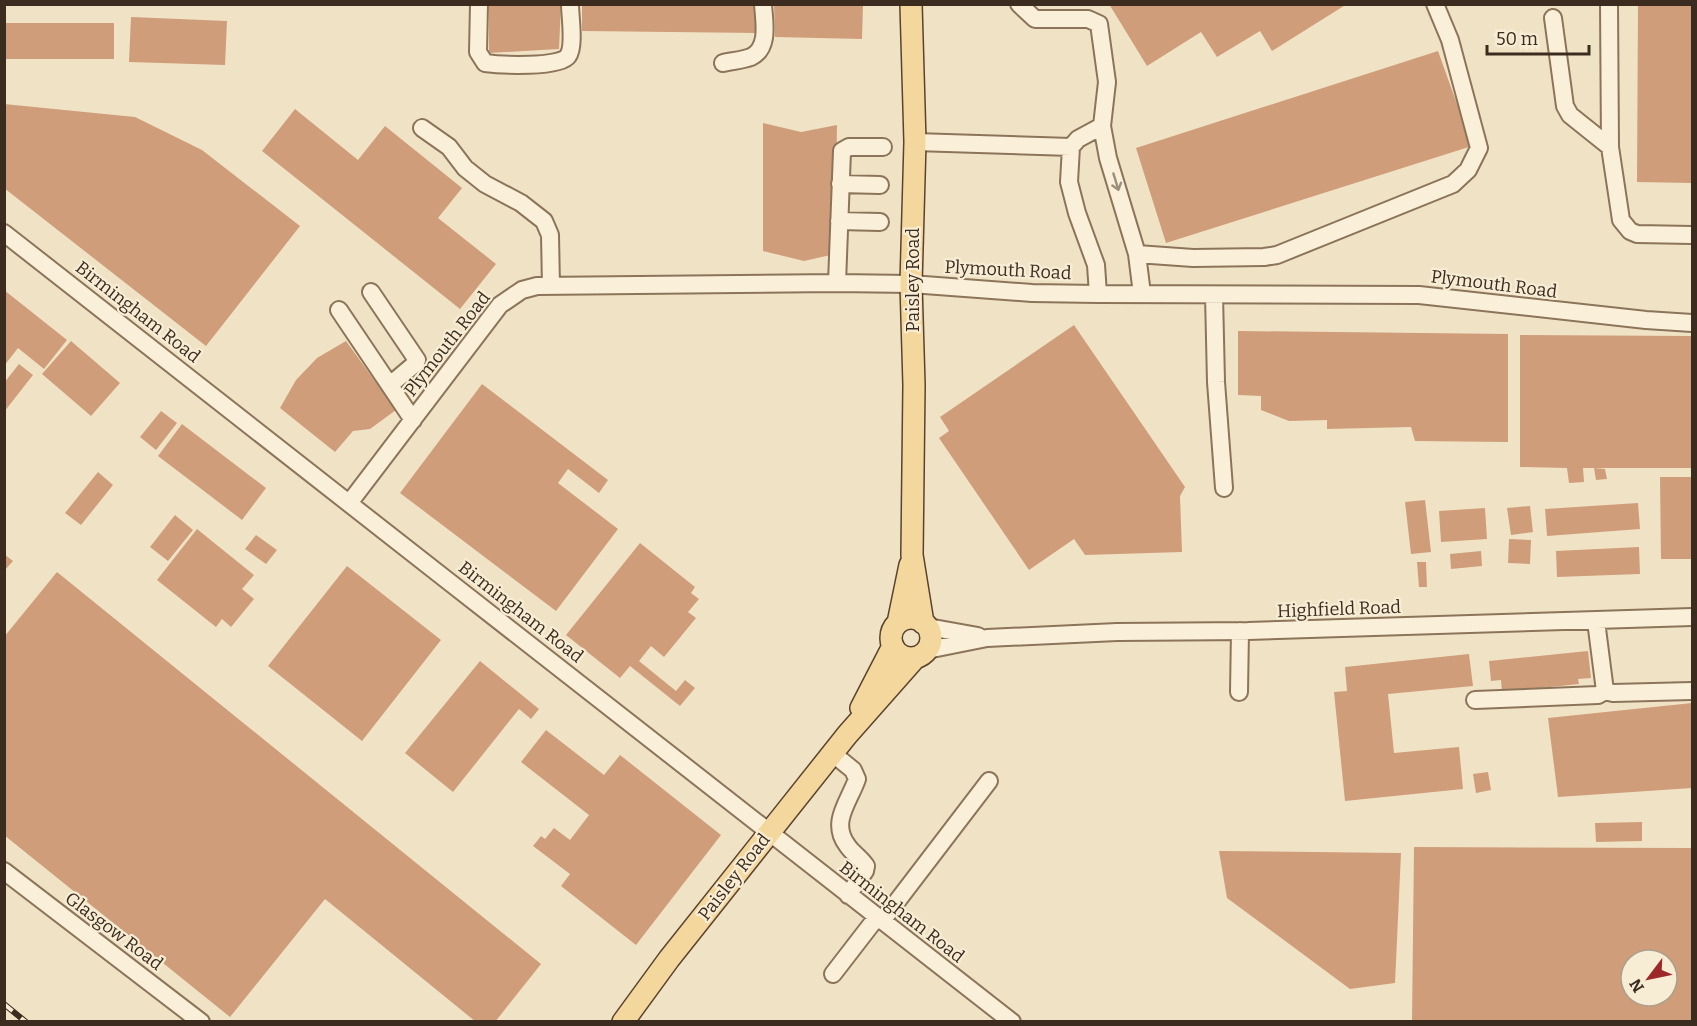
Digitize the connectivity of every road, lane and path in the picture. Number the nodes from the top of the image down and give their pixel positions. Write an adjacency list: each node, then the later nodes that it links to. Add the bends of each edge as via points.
1 (479, 4): 2 (street, via 478,52 485,63 497,64 553,63 567,58 571,43)
2 (570, 4)
3 (763, 4): 9 (street, via 764,36 759,50 752,56)
4 (911, 4): 12 (main road, Paisley Road)
5 (1019, 4): 10 (street, via 1035,19 1088,19 1099,24 1107,82)
6 (1435, 4): 22 (street, via 1450,40 1479,148 1468,170 1453,184 1276,255 1193,258)
7 (1609, 4): 15 (street)
8 (1553, 18): 15 (street, via 1564,106)
9 (723, 63)
10 (1102, 126): 14 (street); 22 (street, one-way to 22)
11 (422, 128): 25 (street, via 449,147 465,168 485,184 544,220 550,235)
12 (915, 142): 14 (street); 24 (main road, Paisley Road)
13 (883, 147): 16 (street, via 849,147 842,151)
14 (1071, 147): 27 (street, via 1069,182 1096,265)
15 (1610, 147): 21 (street, via 1625,226 1637,234)
16 (840, 184): 17 (street); 18 (street)
17 (880, 185)
18 (839, 221): 19 (street); 23 (street)
19 (880, 222)
20 (4, 233): 35 (street, Birmingham Road)
21 (1692, 235)
22 (1137, 254): 28 (street)
23 (837, 283): 24 (street, Plymouth Road); 25 (street, Plymouth Road)
24 (911, 284): 27 (street, Plymouth Road); 36 (main road, Paisley Road)
25 (551, 286): 33 (street, Plymouth Road, via 522,290 500,305)
26 (371, 292): 32 (street, via 417,360)
27 (1098, 294): 28 (street, Plymouth Road)
28 (1142, 294): 29 (street, Plymouth Road)
29 (1214, 296): 31 (street, Plymouth Road, via 1419,295); 34 (street)
30 (339, 310): 32 (street)
31 (1692, 323)
32 (390, 385): 33 (street)
33 (413, 420): 35 (street, Plymouth Road)
34 (1224, 488)
35 (350, 502): 52 (street, Birmingham Road)
36 (912, 555): 39 (main road, Paisley Road); 40 (main road, Paisley Road)
37 (1692, 617): 38 (street, Highfield Road)
38 (1596, 621): 41 (street, Highfield Road); 45 (street)
39 (898, 623): 40 (main road, via 913,618); 43 (main road, via 891,637)
40 (926, 625): 42 (street, Highfield Road); 44 (main road, via 931,639)
41 (1240, 631): 42 (street, Highfield Road); 47 (street)
42 (987, 638): 44 (street, Highfield Road)
43 (893, 646): 44 (main road, via 902,656); 49 (main road, Paisley Road)
44 (921, 654): 49 (main road, Paisley Road)
45 (1605, 691): 46 (street); 48 (street, via 1598,695)
46 (1692, 691)
47 (1239, 692)
48 (1475, 700)
49 (847, 735): 50 (main road, Paisley Road)
50 (832, 753): 52 (main road, Paisley Road); 54 (street, via 853,770 857,779 838,827 848,847 866,866)
51 (989, 782): 55 (street)
52 (768, 833): 54 (street, Birmingham Road); 58 (main road, Paisley Road)
53 (4, 871): 57 (street, Glasgow Road)
54 (848, 895): 55 (street, Birmingham Road)
55 (879, 919): 56 (street); 59 (street, Birmingham Road)
56 (833, 974)
57 (201, 1022)
58 (623, 1022)
59 (1012, 1022)

